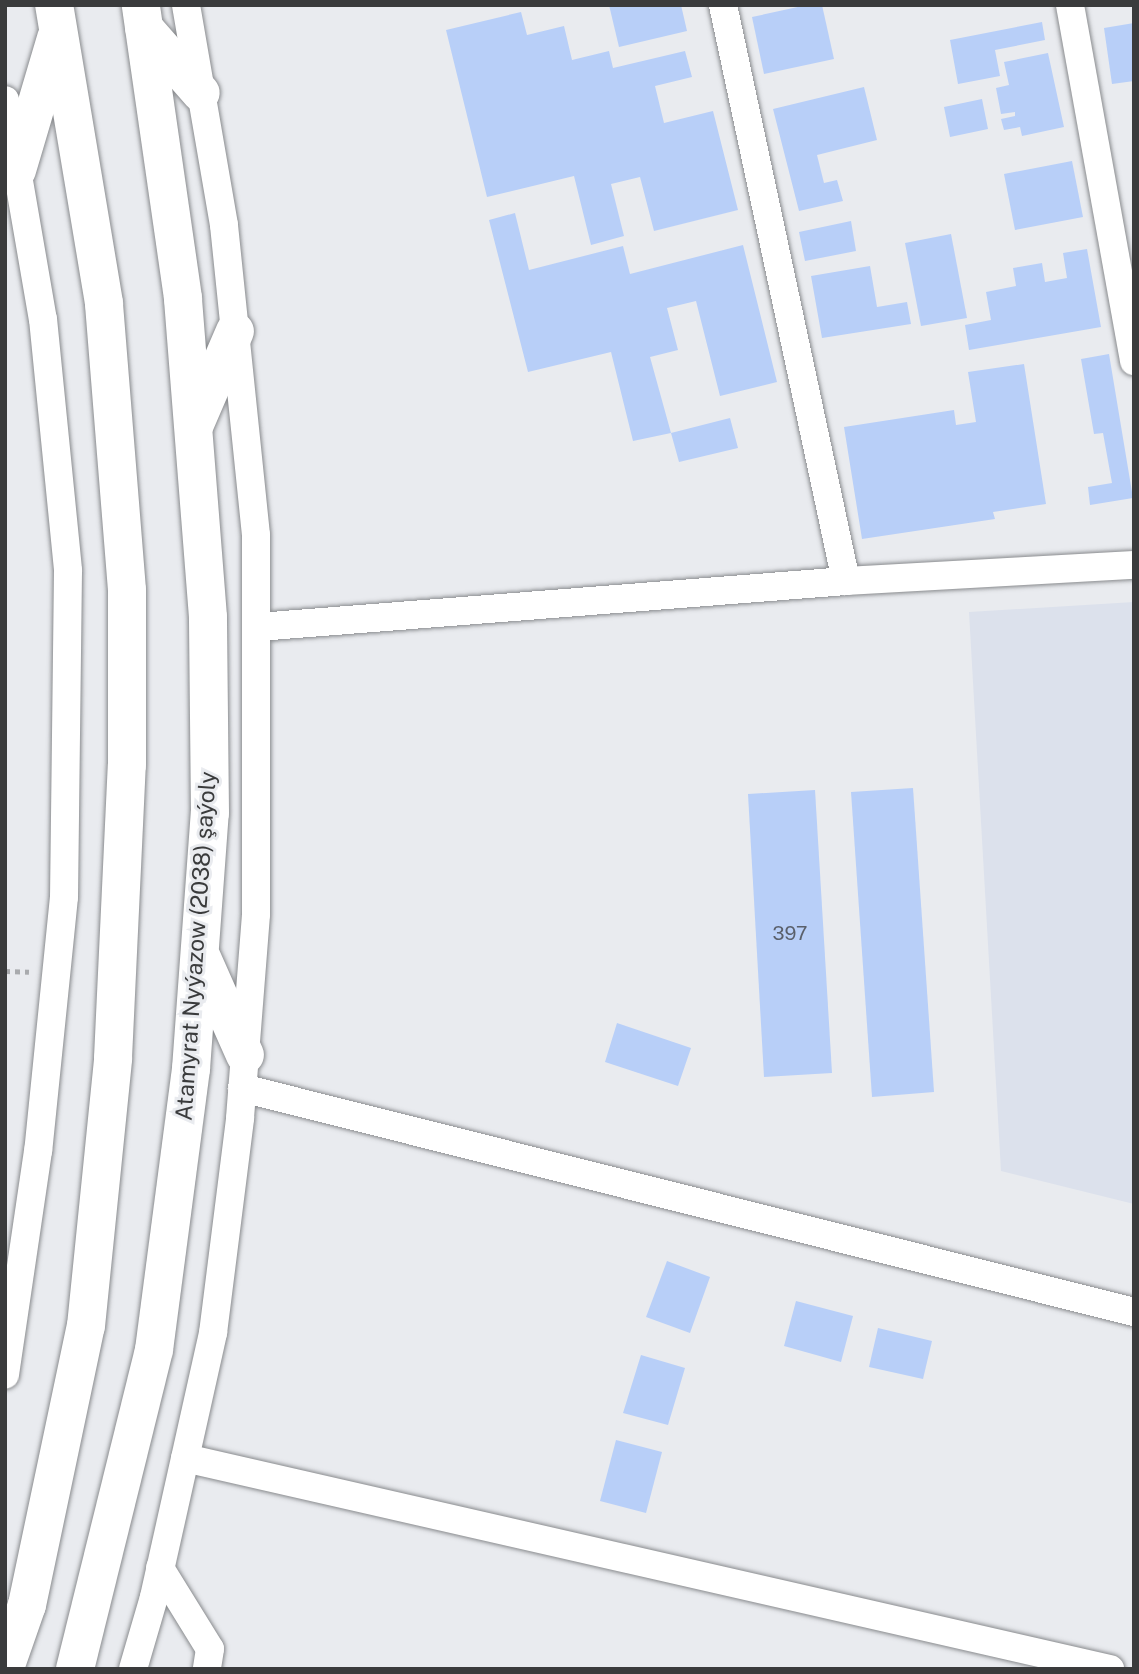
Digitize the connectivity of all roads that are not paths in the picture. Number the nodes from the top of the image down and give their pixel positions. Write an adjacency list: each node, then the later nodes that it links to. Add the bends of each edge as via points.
1 (186, 5): 6 (street)
2 (723, 5): 13 (street)
3 (1070, 5): 10 (street)
4 (57, 17): 8 (main road); 21 (main road, via 104,303 127,590 127,765 113,1058 86,1326 27,1605)
5 (142, 17): 6 (main road); 11 (main road, Atamyrat Nyýazow (2038) şaýoly, via 183,298)
6 (201, 93): 9 (street, via 225,225)
7 (5, 100): 8 (street)
8 (17, 170): 18 (street, via 43,319 68,571 64,897 38,1151)
9 (235, 331): 11 (main road); 14 (street, via 256,535)
10 (1134, 361)
11 (193, 430): 15 (main road, Atamyrat Nyýazow (2038) şaýoly, via 208,643 209,813)
12 (1134, 565): 13 (street)
13 (846, 581): 14 (street)
14 (258, 627): 16 (street, via 256,914)
15 (199, 952): 16 (main road); 22 (main road, Atamyrat Nyýazow (2038) şaýoly, via 191,1069 154,1350)
16 (244, 1071): 17 (street); 19 (street, via 213,1333)
17 (1134, 1312)
18 (5, 1375)
19 (185, 1458): 20 (street); 25 (street)
20 (160, 1568): 23 (street); 24 (street, via 209,1649)
21 (5, 1668)
22 (75, 1669)
23 (133, 1669)
24 (207, 1669)
25 (1110, 1669)

